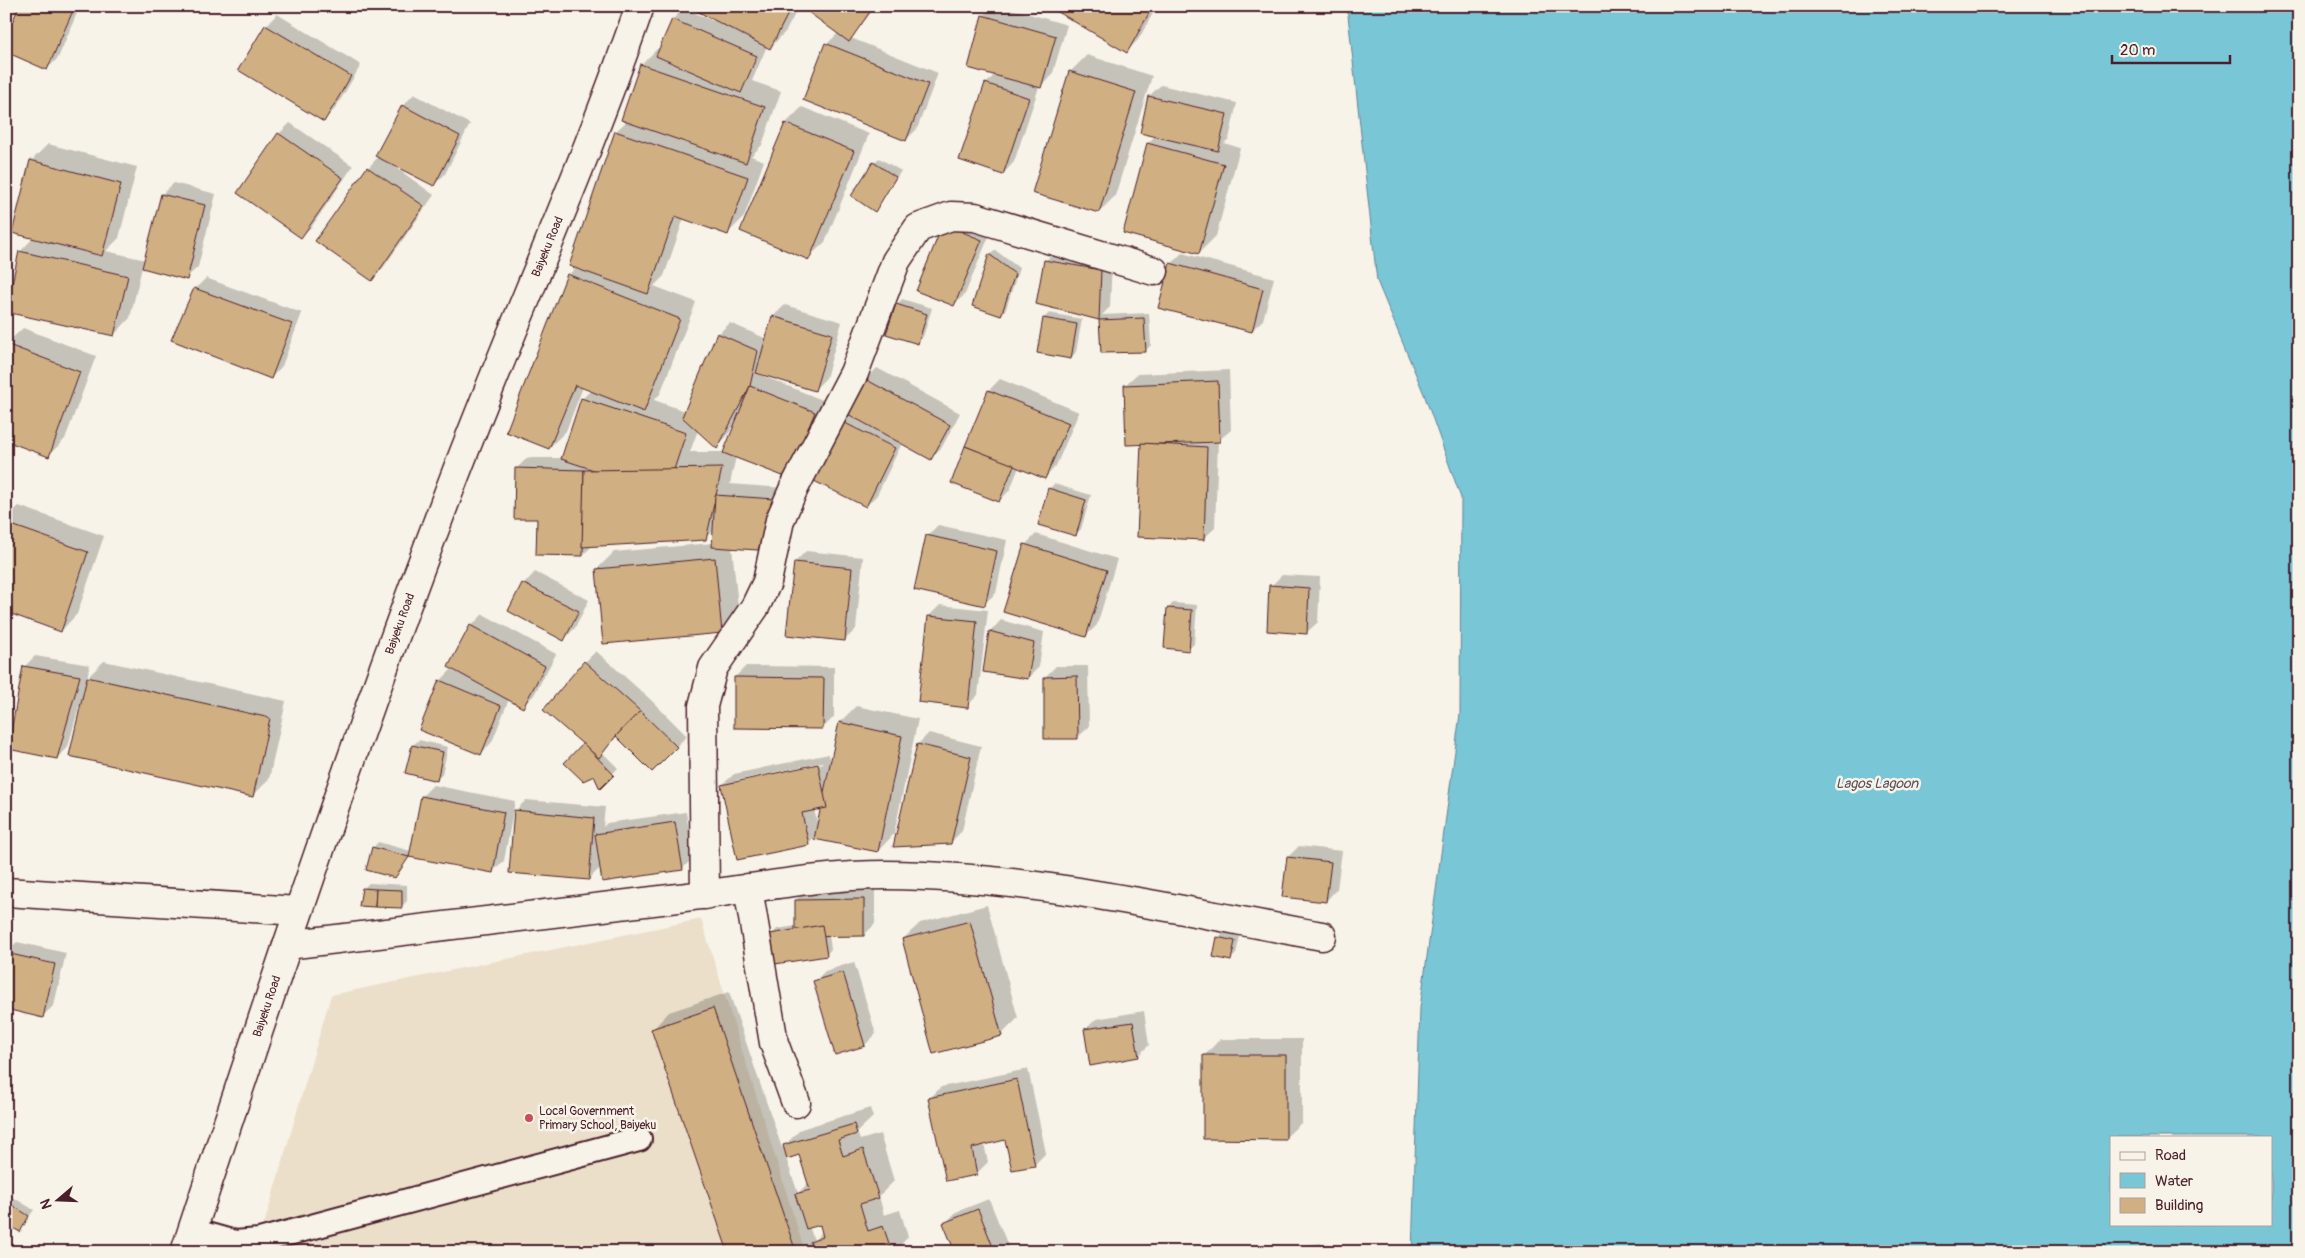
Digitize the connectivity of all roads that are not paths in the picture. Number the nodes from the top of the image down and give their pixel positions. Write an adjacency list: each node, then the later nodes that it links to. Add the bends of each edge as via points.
1 (640, 6): 6 (street, Baiyeku Road, via 614,83 445,501)
2 (1154, 271): 5 (street, via 975,217 951,216 918,228 896,261 854,372 780,520 767,582 755,607 713,668 703,706)
3 (748, 888): 5 (street); 7 (street, via 794,881 885,875 1003,882); 9 (street, via 774,1043)
4 (6, 892): 6 (street)
5 (705, 895): 8 (street)
6 (298, 912): 8 (street, Baiyeku Road)
7 (1322, 936)
8 (287, 946): 11 (street, Baiyeku Road)
9 (796, 1103)
10 (639, 1140): 11 (lane, via 259,1241)
11 (189, 1241)

